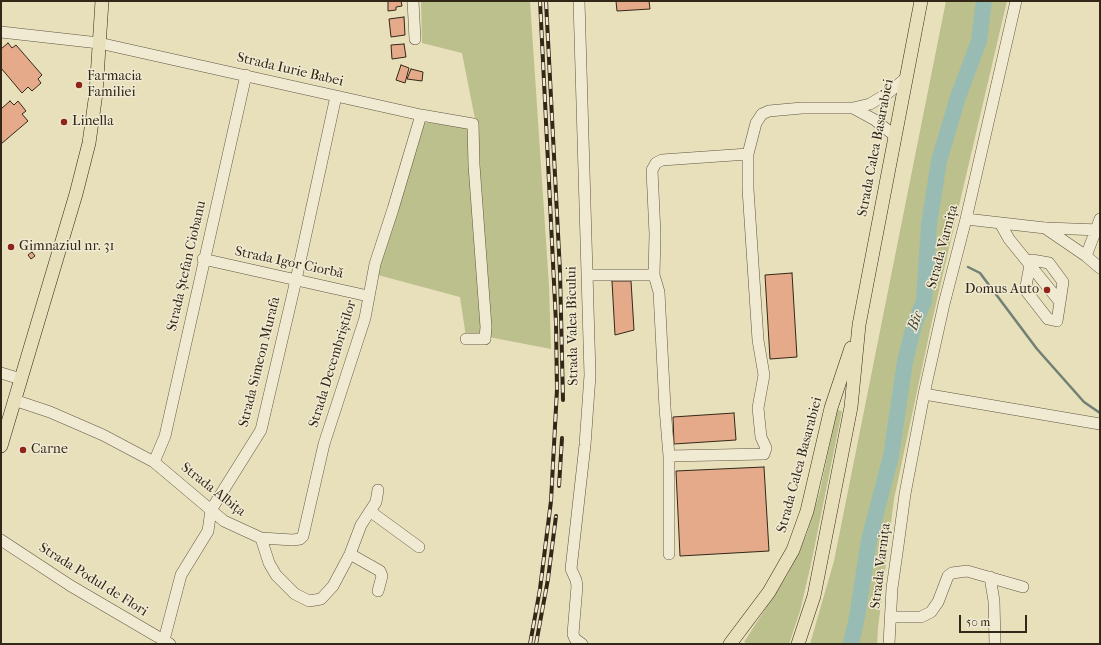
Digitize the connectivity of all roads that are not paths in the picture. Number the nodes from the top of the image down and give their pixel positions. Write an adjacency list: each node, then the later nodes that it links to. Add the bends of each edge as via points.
1 (102, 1): 8 (main road)
2 (413, 1): 7 (street)
3 (579, 1): 25 (street, Strada Valea Bîcului)
4 (921, 1): 10 (main road, Strada Calea Basarabiei)
5 (1016, 1): 16 (street, Strada Varnița)
6 (1, 32): 8 (street, Strada Iurie Babei)
7 (415, 39)
8 (100, 43): 9 (street, Strada Iurie Babei); 33 (main road, via 89,143)
9 (246, 75): 11 (street, Strada Iurie Babei); 22 (street, Strada Ștefan Ciobanu)
10 (906, 78): 12 (street, via 870,104); 14 (main road, Strada Calea Basarabiei)
11 (336, 96): 13 (street, Strada Iurie Babei); 27 (street, Strada Simeon Murafa)
12 (854, 108): 14 (street); 15 (street, via 802,108 762,114 756,123)
13 (421, 115): 28 (street, Strada Decembriștilor, via 394,210 375,264); 31 (street, Strada Iurie Babei, via 473,124 486,327 485,339)
14 (895, 136): 30 (main road, Strada Calea Basarabiei)
15 (748, 154): 26 (street, via 662,160 656,163 652,170); 39 (street, via 758,340 764,375 758,408 761,437 766,448 764,454)
16 (966, 219): 18 (street); 34 (street, Strada Varnița)
17 (1100, 219): 20 (street)
18 (1000, 223): 19 (street); 23 (street, via 1008,239)
19 (1045, 228): 20 (street); 21 (street)
20 (1098, 230): 21 (street)
21 (1086, 256): 24 (street)
22 (204, 259): 27 (street, Strada Igor Ciorbă); 40 (street, Strada Ștefan Ciobanu, via 165,436)
23 (1030, 265): 29 (street); 29 (street, via 1032,260 1049,263 1064,282); 29 (street, via 1027,292 1048,319 1057,321)
24 (1100, 268)
25 (588, 275): 26 (street); 54 (street, Strada Valea Bîcului, via 590,375 571,569 577,586 573,634)
26 (654, 275): 39 (street, via 659,292)
27 (296, 280): 28 (street, Strada Igor Ciorbă); 42 (street, Strada Simeon Murafa, via 261,430)
28 (368, 296): 44 (street, Strada Decembriștilor, via 356,349 319,464 303,536 293,540)
29 (1060, 302)
30 (859, 326): 55 (main road, Strada Calea Basarabiei, via 831,408 807,511 793,550 769,592); 56 (main road, Strada Calea Basarabiei, via 848,420 814,596)
31 (466, 339)
32 (1, 373): 33 (street)
33 (21, 380): 35 (main road)
34 (924, 394): 37 (street); 52 (street, Strada Varnița, via 905,494)
35 (14, 400): 36 (main road); 40 (street, Strada Albița, via 50,412 103,435)
36 (6, 413): 38 (main road)
37 (1100, 424)
38 (1, 446)
39 (669, 456): 48 (street)
40 (154, 462): 42 (street, Strada Albița)
41 (378, 490): 43 (street)
42 (211, 510): 44 (street, Strada Albița, via 231,526); 53 (street, Strada Simeon Murafa, via 208,531 181,575)
43 (371, 512): 46 (street); 47 (street, via 361,525)
44 (261, 538): 47 (street, via 276,575 295,594 312,601 321,599 328,592)
45 (1, 540): 53 (street, Strada Podul de Flori, via 71,586)
46 (419, 547)
47 (350, 554): 51 (street, via 380,572 382,576)
48 (669, 554)
49 (990, 577): 50 (street); 52 (street, via 967,571 952,573 948,576 938,602 930,612 920,617); 58 (street, via 994,601)
50 (1023, 586)
51 (378, 591)
52 (890, 617): 57 (street, Strada Varnița)
53 (167, 642)
54 (582, 644)
55 (730, 644)
56 (798, 644)
57 (889, 644)
58 (995, 644)

